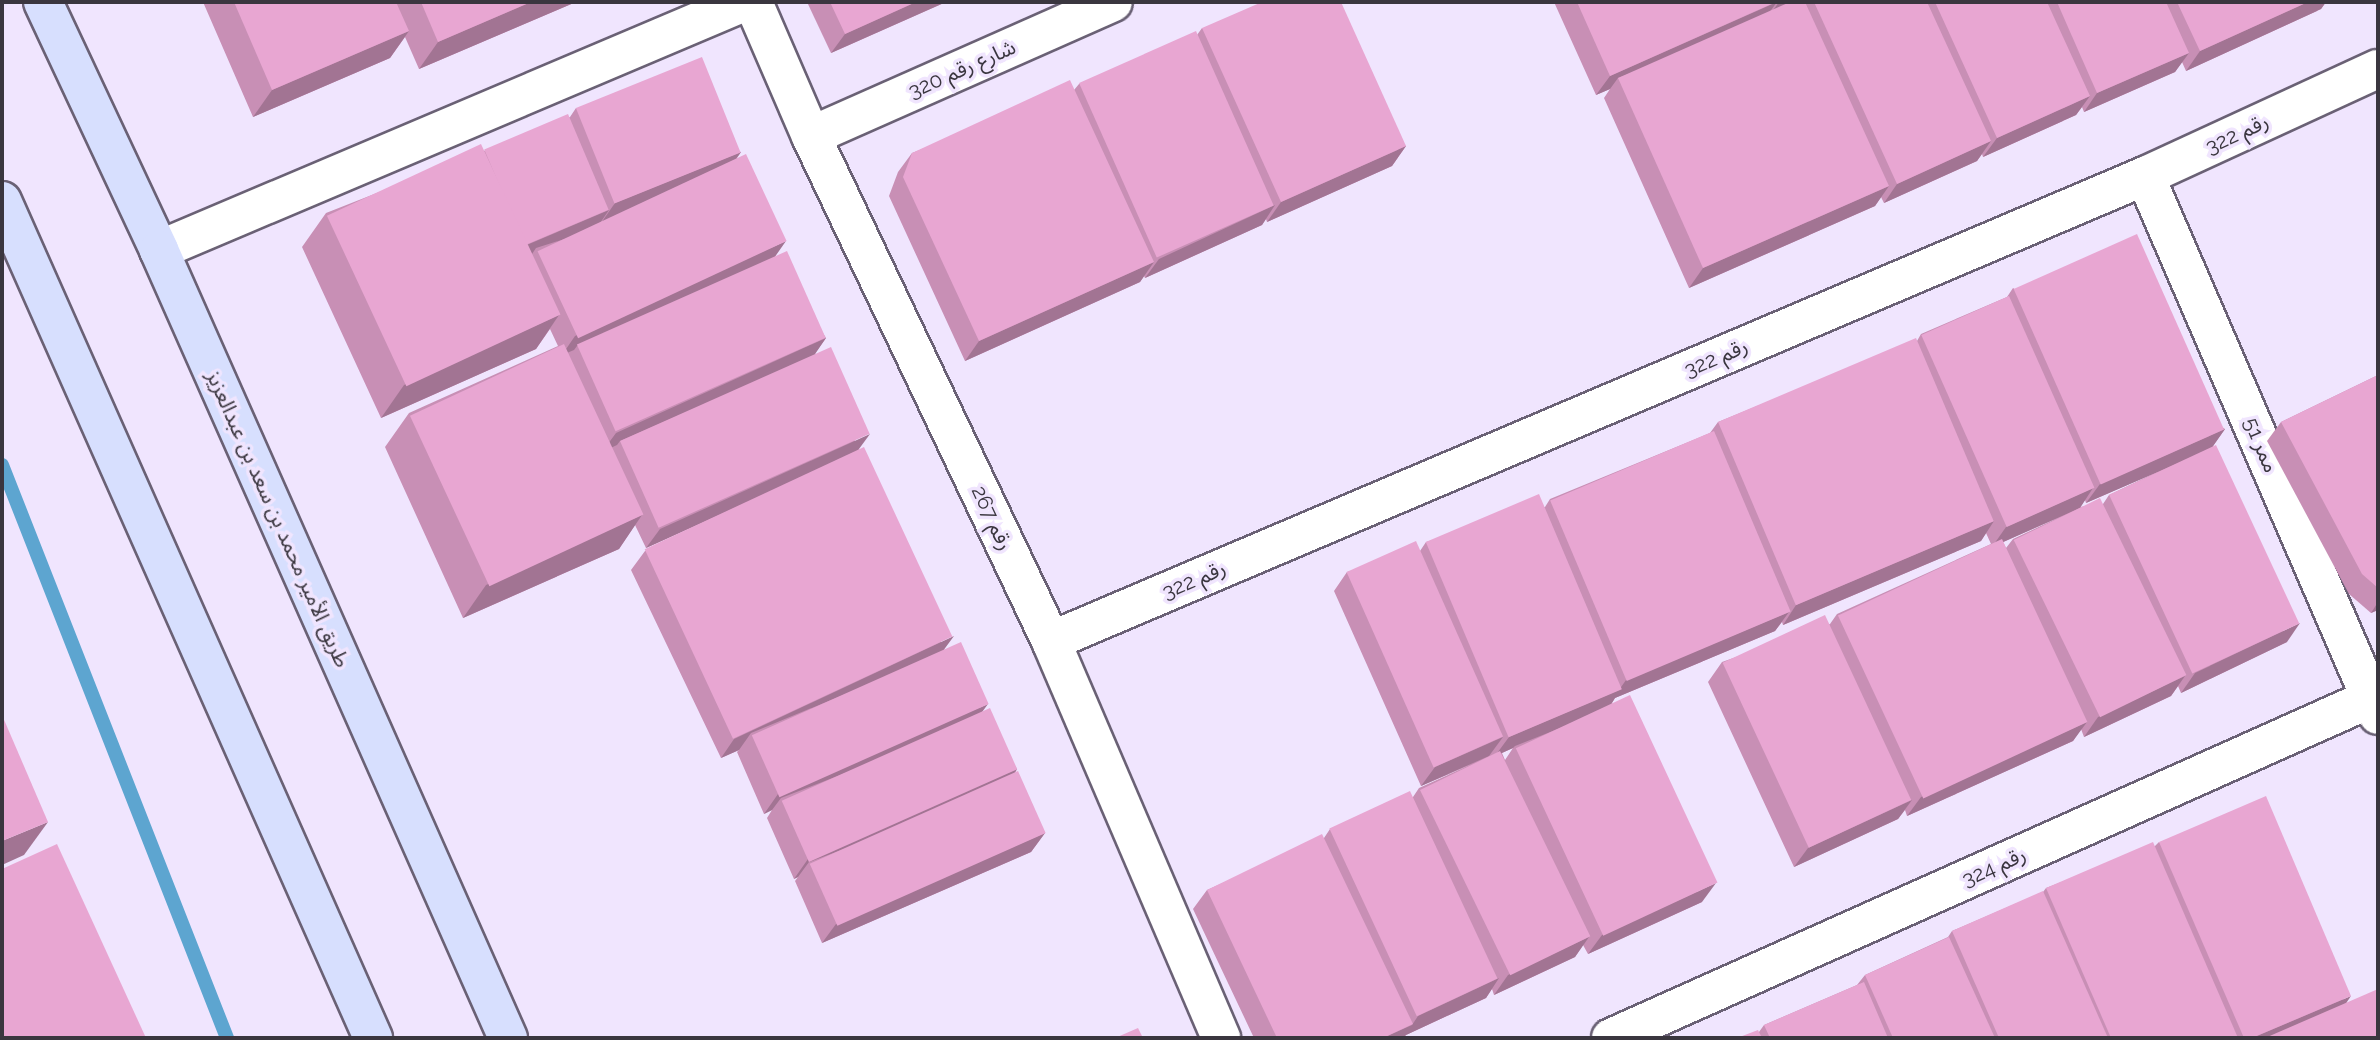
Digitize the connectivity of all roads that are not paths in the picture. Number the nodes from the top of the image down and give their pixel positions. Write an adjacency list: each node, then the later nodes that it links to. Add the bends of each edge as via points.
1 (43, 2): 9 (main road, طريق الأمير محمد بن سعد بن عبدالعزيز)
2 (744, 2): 9 (street)
3 (753, 2): 6 (street, رقم 267)
4 (1113, 2): 6 (street, شارع رقم 320)
5 (2378, 69): 7 (street, رقم 322)
6 (811, 136): 10 (street, رقم 267)
7 (2145, 176): 10 (street, رقم 322); 11 (street, ممر 51)
8 (2, 201): 12 (main road)
9 (159, 250): 13 (main road, طريق الأمير محمد بن سعد بن عبدالعزيز)
10 (1051, 640): 14 (street, رقم 267)
11 (2376, 703): 15 (street, رقم 324)
12 (373, 1038)
13 (508, 1038)
14 (1221, 1038)
15 (1611, 1038)

